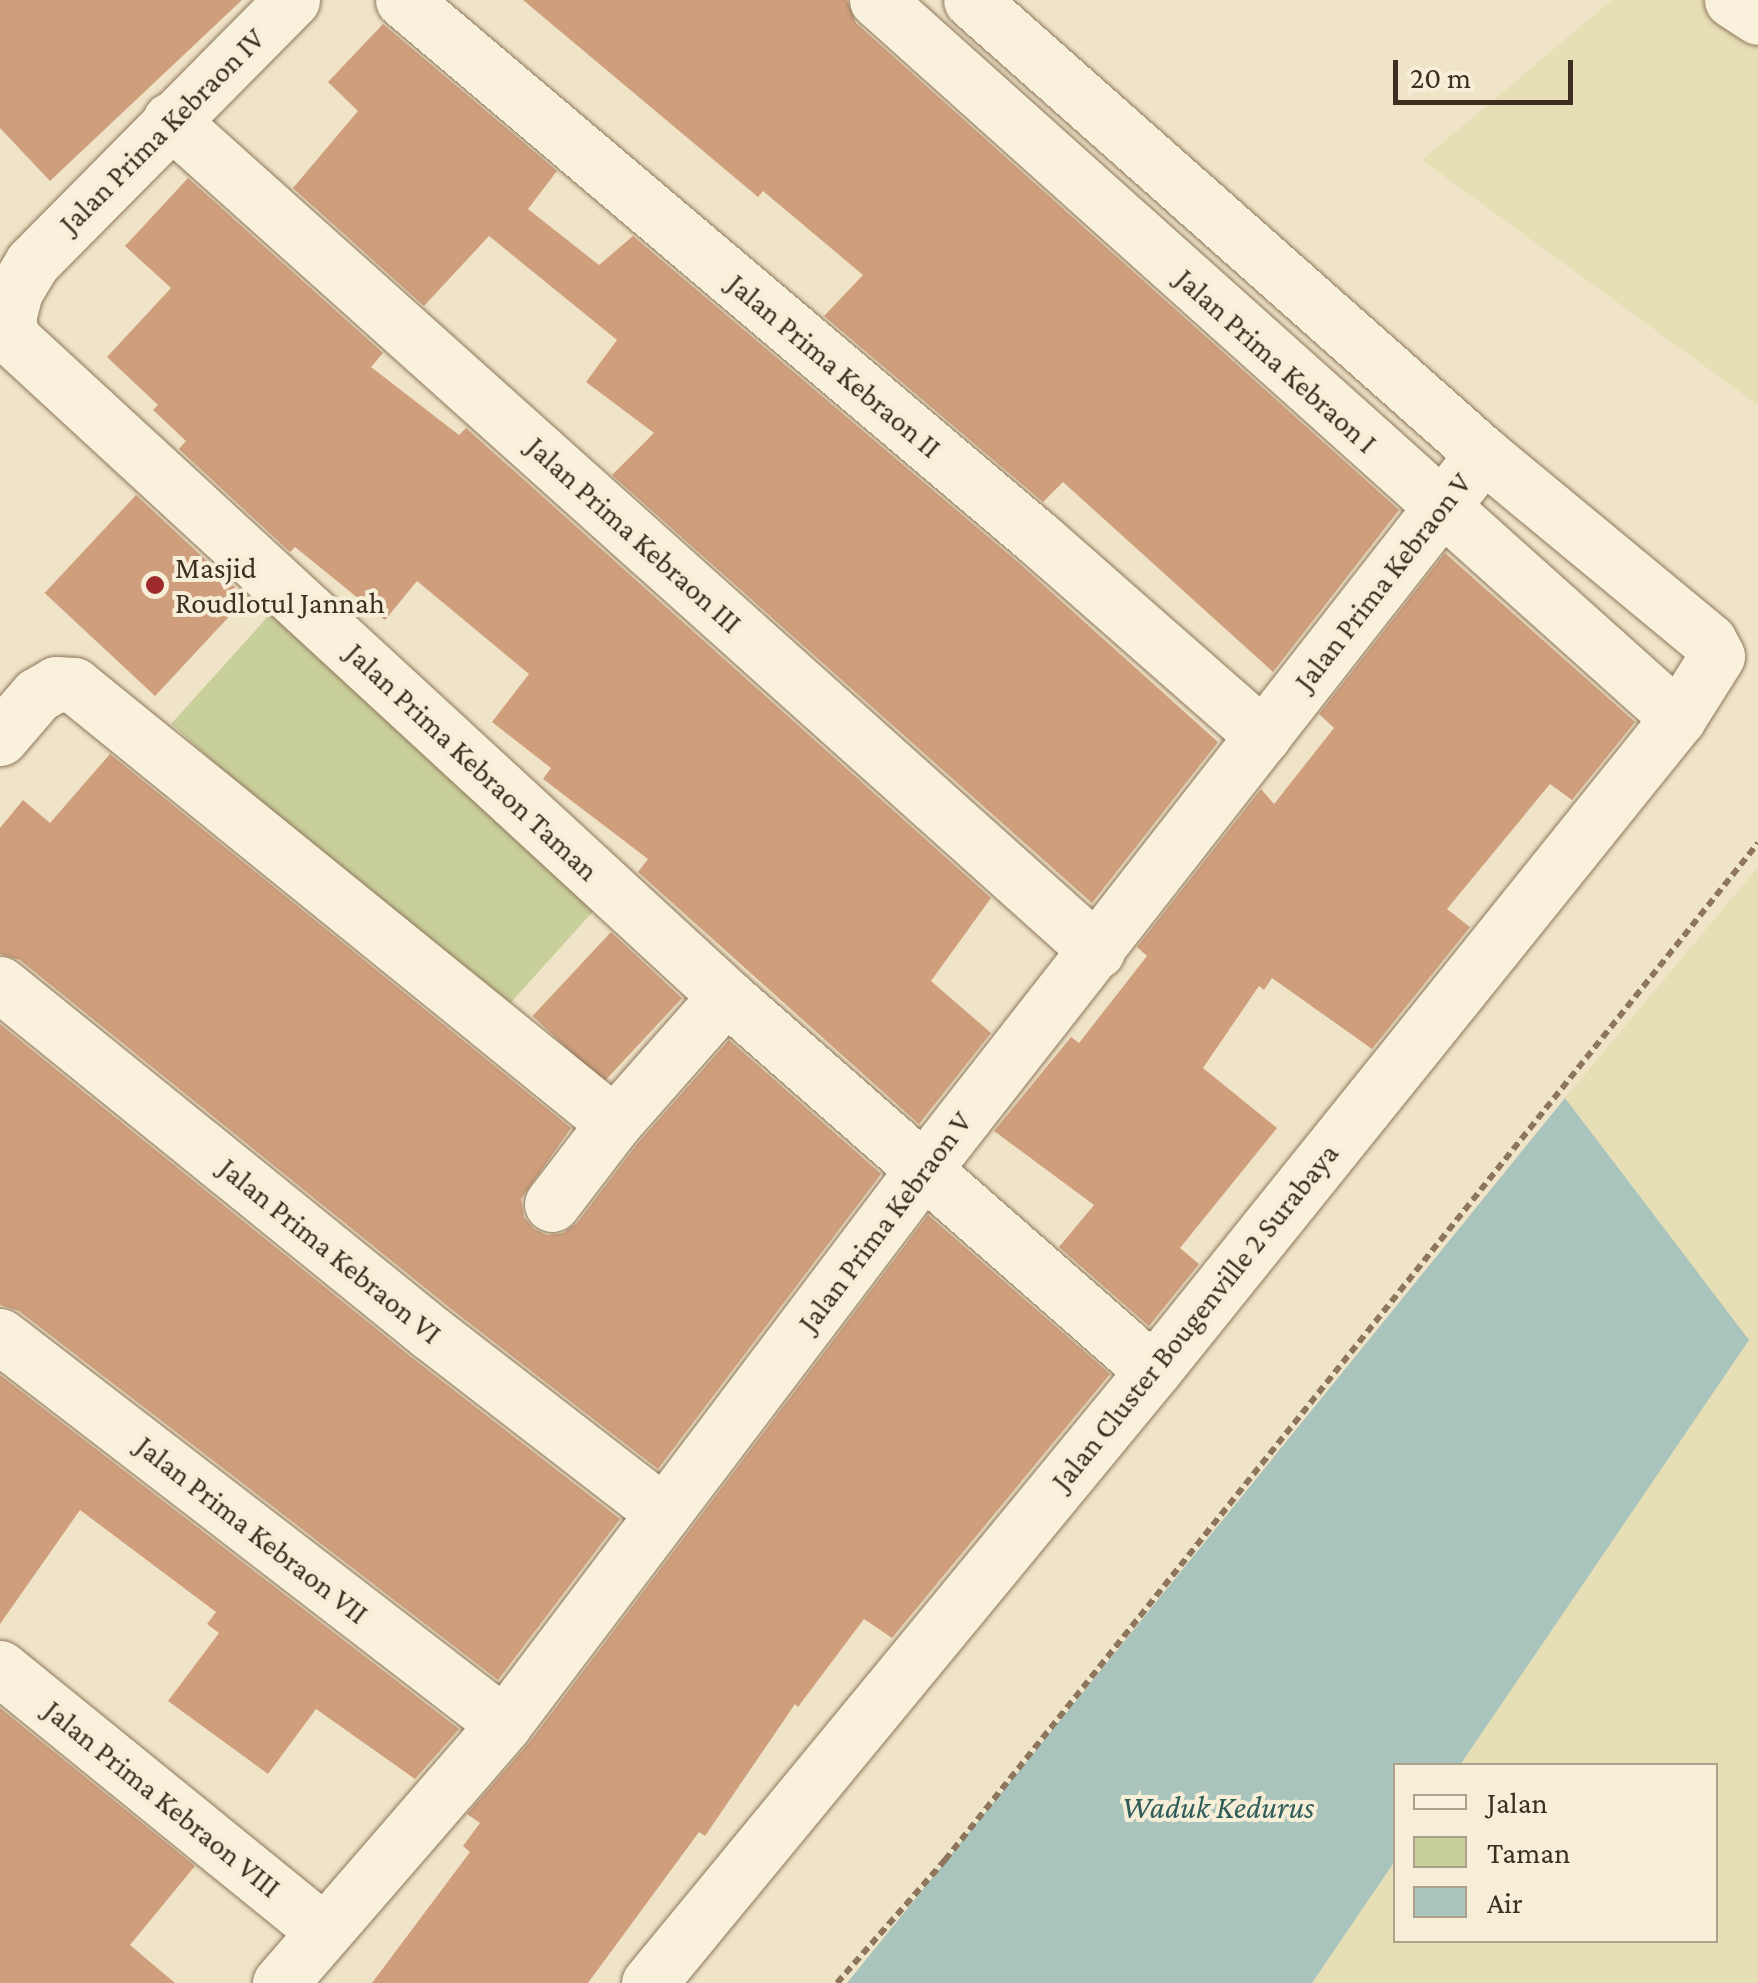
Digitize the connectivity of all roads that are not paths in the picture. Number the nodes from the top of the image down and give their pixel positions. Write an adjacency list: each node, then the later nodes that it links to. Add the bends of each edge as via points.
1 (292, 0): 7 (street, Jalan Prima Kebraon IV)
2 (403, 0): 12 (street, Jalan Prima Kebraon II)
3 (877, 0): 10 (street, Jalan Prima Kebraon I)
4 (971, 0): 9 (street)
5 (1732, 0): 6 (street)
6 (1758, 17)
7 (170, 120): 8 (street, Jalan Prima Kebraon IV); 14 (street, Jalan Prima Kebraon III)
8 (32, 264): 16 (street, Jalan Prima Kebraon Taman, via 15,291 8,319 12,338)
9 (1483, 454): 10 (street, Jalan Prima Kebraon V); 11 (street, Jalan Cluster Bougenville 2 Surabaya, via 1714,646 1715,664)
10 (1440, 508): 11 (street, Jalan Prima Kebraon I); 12 (street, Jalan Prima Kebraon V)
11 (1678, 718): 21 (street, Jalan Cluster Bougenville 2 Surabaya)
12 (1262, 736): 14 (street, Jalan Prima Kebraon V)
13 (0, 738): 17 (street, via 37,695 56,684 74,685)
14 (1097, 951): 18 (street, Jalan Prima Kebraon V)
15 (0, 984): 22 (street, Jalan Prima Kebraon VI)
16 (726, 996): 17 (street); 18 (street, Jalan Prima Kebraon Taman)
17 (614, 1123): 19 (street)
18 (924, 1170): 21 (street, Jalan Prima Kebraon Taman); 22 (street, Jalan Prima Kebraon V)
19 (552, 1204)
20 (0, 1336): 24 (street, Jalan Prima Kebraon VII)
21 (1153, 1371): 27 (street, Jalan Cluster Bougenville 2 Surabaya)
22 (664, 1513): 24 (street, Jalan Prima Kebraon V)
23 (0, 1668): 25 (street, Jalan Prima Kebraon VIII)
24 (504, 1724): 25 (street, Jalan Prima Kebraon V)
25 (324, 1932): 26 (street, Jalan Prima Kebraon V)
26 (280, 1983)
27 (649, 1983)

